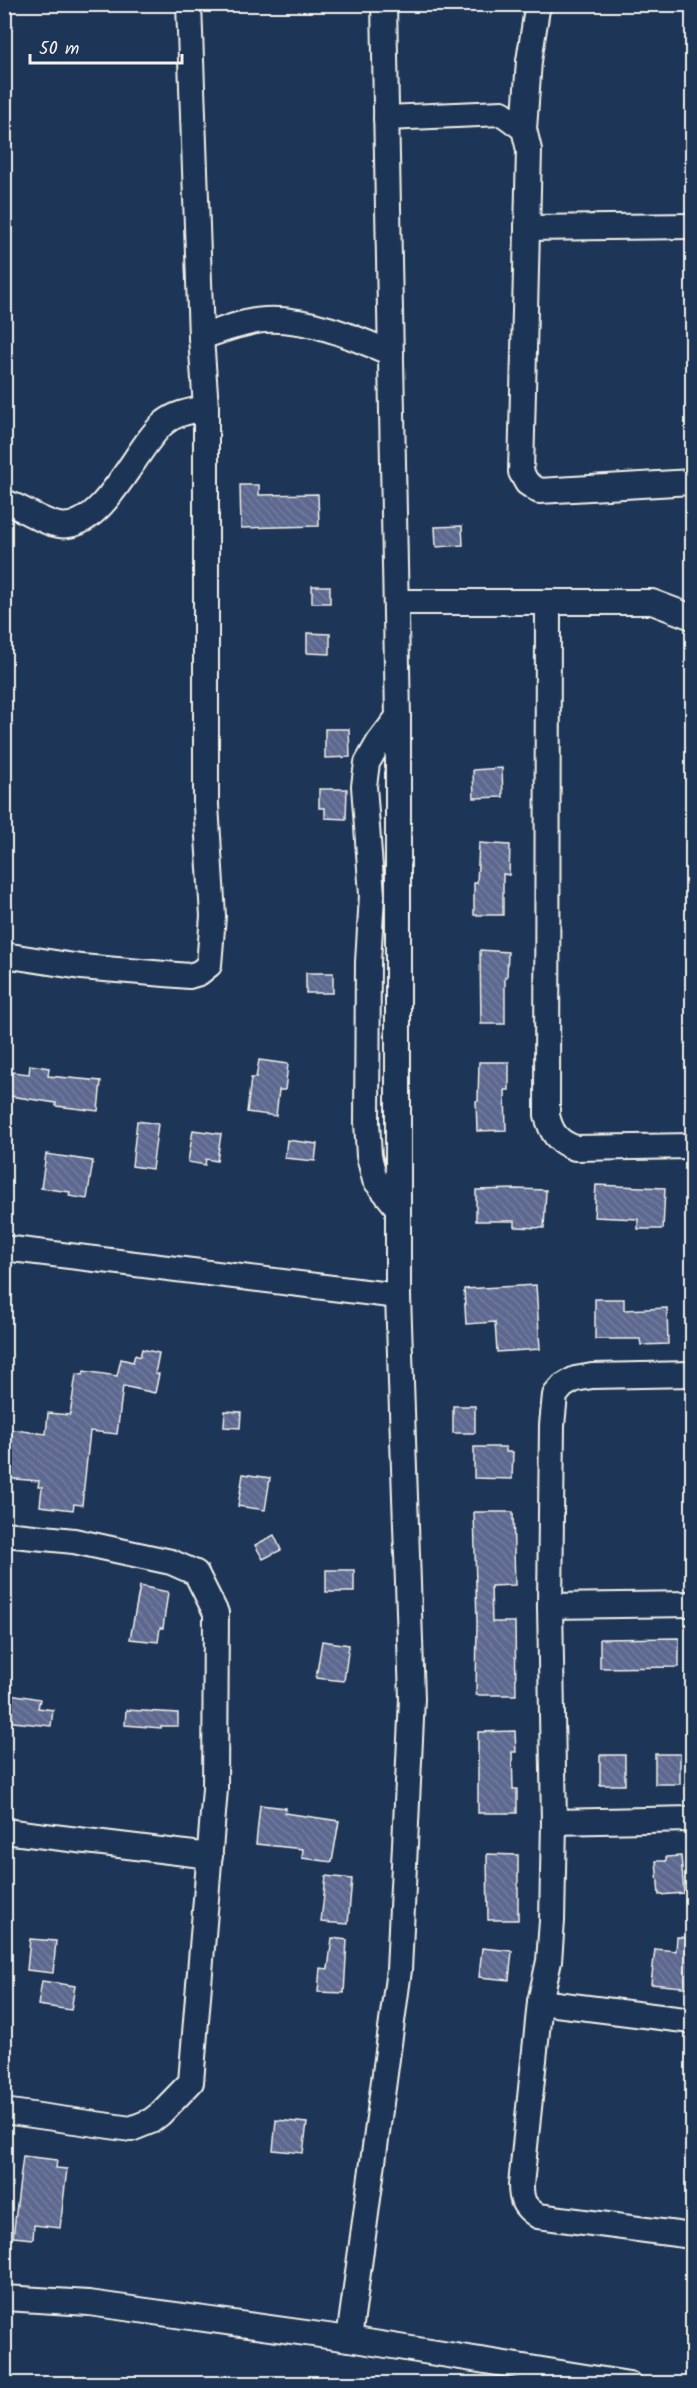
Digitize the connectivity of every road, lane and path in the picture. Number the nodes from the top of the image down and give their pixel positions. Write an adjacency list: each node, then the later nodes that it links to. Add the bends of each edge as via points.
1 (189, 4): 8 (street)
2 (384, 4): 4 (street)
3 (540, 4): 5 (street, via 529,61)
4 (386, 118): 5 (street, via 502,113); 9 (street)
5 (524, 129): 7 (street, via 529,150)
6 (693, 226): 7 (street)
7 (527, 228): 11 (street, via 521,472 527,483 539,491)
8 (201, 337): 9 (street, via 262,320 290,321 339,332); 10 (street)
9 (391, 353): 13 (street)
10 (206, 408): 12 (street, via 185,412 164,423 142,447 110,495 80,522 60,525); 17 (street, via 206,794 213,916 209,965 189,976 81,967)
11 (693, 482)
12 (4, 502)
13 (396, 602): 14 (street); 16 (street)
14 (548, 603): 15 (street, via 652,602); 20 (street, via 547,1115 555,1138 575,1148)
15 (693, 617)
16 (398, 717): 18 (street, via 367,763 364,786 372,895); 19 (street)
17 (4, 955)
18 (368, 1033): 19 (street); 21 (street, via 369,1156 375,1180)
19 (398, 1035): 21 (street)
20 (693, 1146)
21 (397, 1207): 23 (street)
22 (6, 1252): 23 (street)
23 (398, 1296): 37 (street, via 407,1494 411,1733 399,1970)
24 (693, 1374): 27 (street, via 592,1376 575,1379 555,1395)
25 (4, 1534): 31 (street, via 74,1541 171,1562 196,1573 216,1613 215,1789)
26 (693, 1604): 27 (street)
27 (550, 1606): 29 (street)
28 (693, 1819): 29 (street)
29 (554, 1822): 32 (street, via 549,1961)
30 (4, 1831): 31 (street)
31 (210, 1856): 34 (street, via 191,2082 160,2114 131,2129)
32 (540, 2002): 33 (street); 35 (street, via 520,2185 526,2208 552,2219)
33 (693, 2020)
34 (4, 2110)
35 (693, 2236)
36 (4, 2298): 37 (street, via 89,2302)
37 (349, 2339): 38 (street)
38 (627, 2383)

